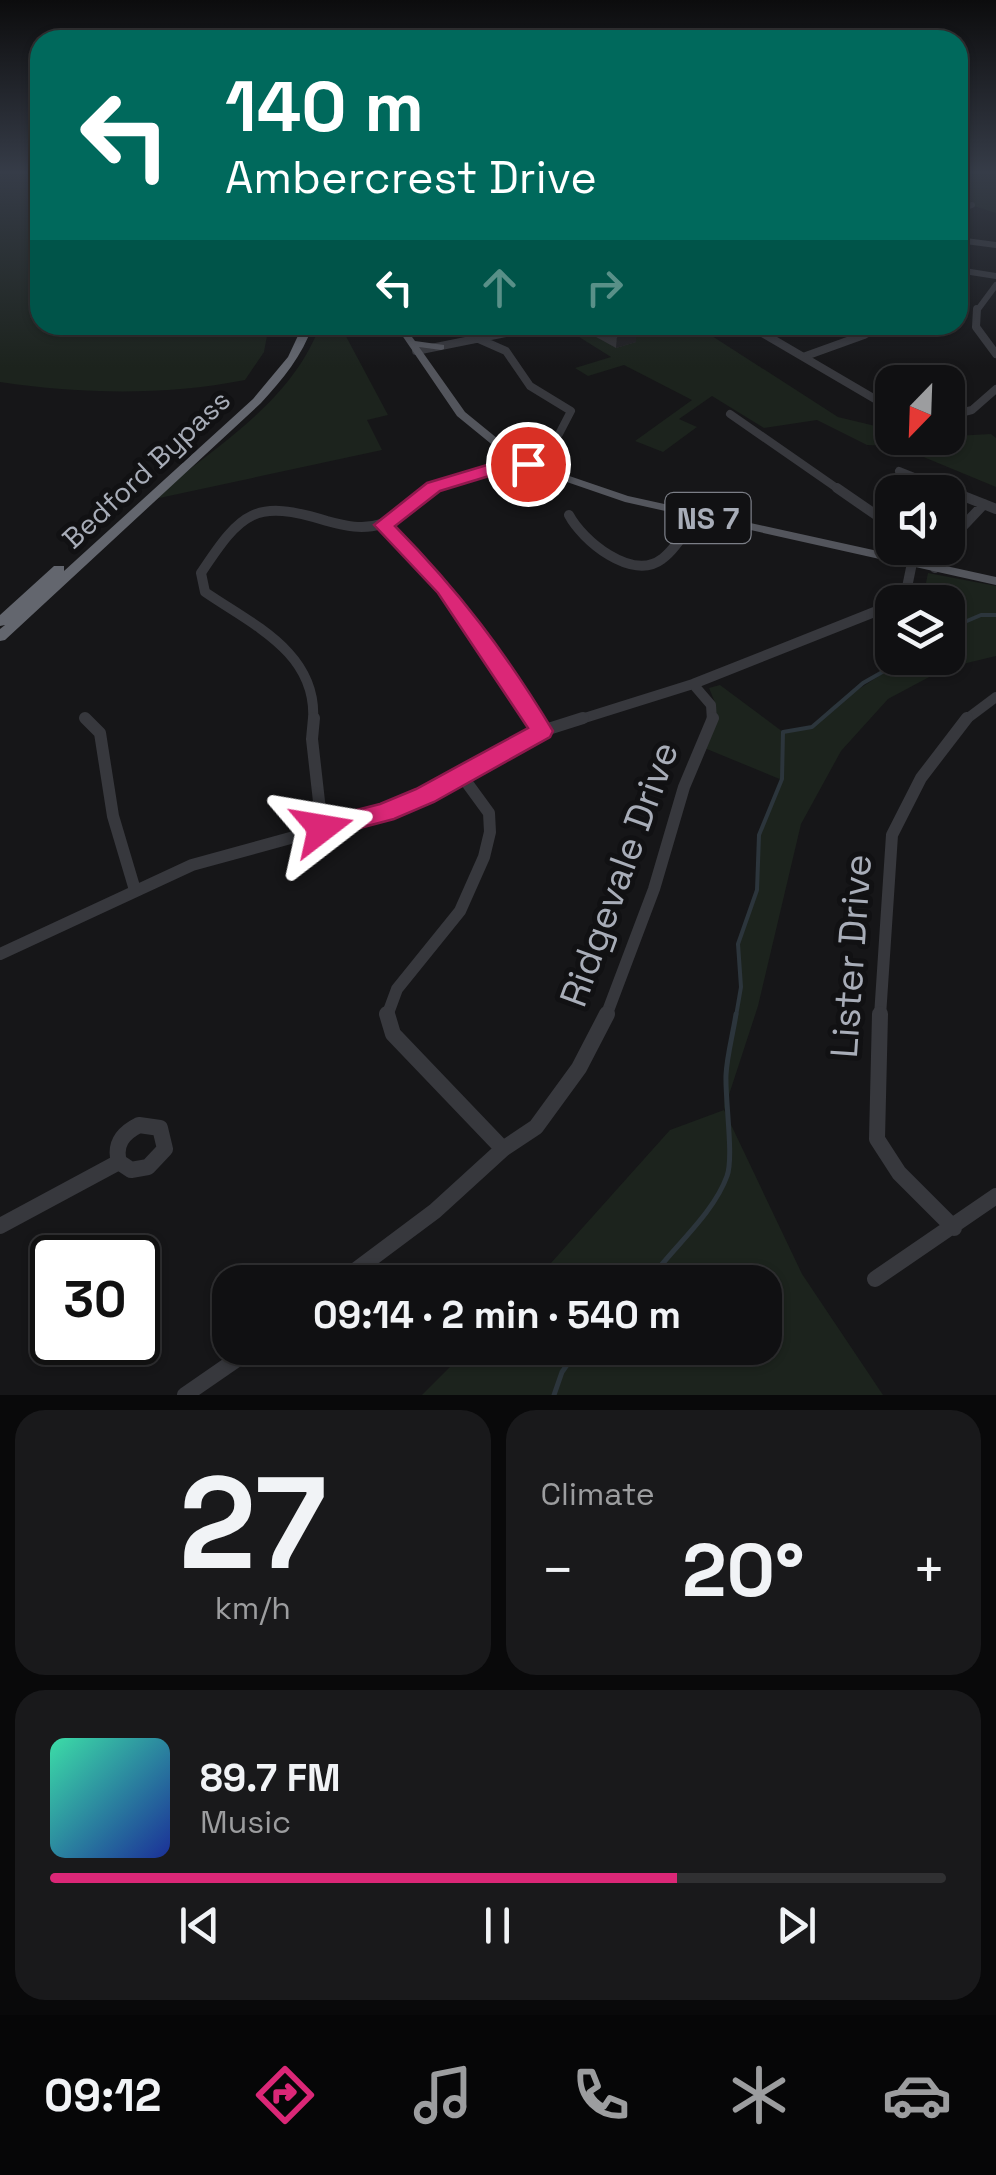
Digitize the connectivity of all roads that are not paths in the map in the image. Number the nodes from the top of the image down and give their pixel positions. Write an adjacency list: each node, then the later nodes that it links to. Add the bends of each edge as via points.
1 (968, 241): 2 (street)
2 (996, 245)
3 (968, 272): 4 (street)
4 (996, 276)
5 (996, 284): 16 (street, via 972,319)
6 (294, 335): 39 (highway, Bedford Bypass, via 254,391)
7 (304, 335): 40 (highway, Bedford Bypass, via 292,361 257,401)
8 (405, 335): 14 (main road, NS 7)
9 (473, 335): 13 (street)
10 (506, 335): 13 (street)
11 (766, 335): 17 (street)
12 (861, 335): 17 (street)
13 (486, 340): 15 (street); 23 (street, via 506,351 530,386 571,411 565,428)
14 (413, 347): 15 (main road); 18 (main road, NS 7)
15 (441, 347): 18 (main road)
16 (996, 354)
17 (802, 356): 20 (street)
18 (424, 363): 23 (main road, NS 7, via 461,414)
19 (996, 389): 21 (street)
20 (875, 399)
21 (965, 412)
22 (730, 414): 28 (street)
23 (519, 459): 24 (street); 24 (street); 30 (main road, NS 7, via 577,484)
24 (497, 468): 32 (street, via 433,487)
25 (899, 471): 26 (street)
26 (984, 504): 27 (street); 31 (street)
27 (996, 509)
28 (875, 514)
29 (569, 516): 30 (street, via 572,526 635,565 663,560)
30 (697, 516): 33 (main road, NS 7)
31 (965, 523)
32 (383, 525): 44 (street, via 446,588); 46 (street, via 348,527 268,507 252,512 202,573 205,592 287,648 303,668 315,700 312,739)
33 (875, 555)
34 (922, 565): 36 (main road, NS 7)
35 (937, 565): 36 (street)
36 (936, 568): 37 (main road, NS 7)
37 (996, 581)
38 (875, 612): 41 (street, Ridgevale Drive)
39 (0, 622)
40 (0, 637)
41 (693, 684): 44 (street, Ridgevale Drive); 49 (street, Ridgevale Drive, via 713,719 613,1003 579,1068 536,1127)
42 (996, 697): 53 (street, Lister Drive, via 974,711 938,754 890,839 887,874 878,1140 899,1172)
43 (85, 718): 47 (street, via 100,733)
44 (542, 731): 45 (street, Ridgevale Drive)
45 (462, 776): 46 (street, Ridgevale Drive, via 386,812); 49 (street, via 488,813 484,858 460,911 404,976 388,1015 393,1034)
46 (322, 828): 47 (street, Ridgevale Drive, via 192,864)
47 (134, 890): 48 (street, Ridgevale Drive)
48 (0, 954)
49 (503, 1149): 54 (street, Ridgevale Drive, via 435,1212)
50 (120, 1162): 52 (street)
51 (996, 1196): 53 (street)
52 (0, 1226)
53 (954, 1228): 55 (street)
54 (363, 1265)
55 (875, 1279)
56 (229, 1365): 57 (street)
57 (186, 1395)

